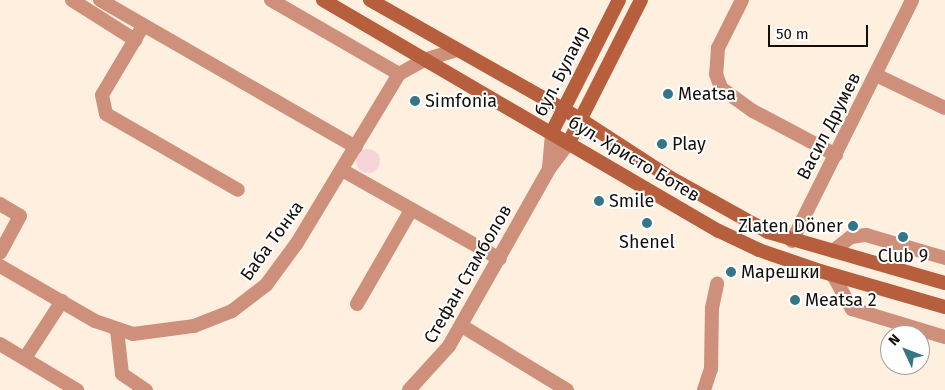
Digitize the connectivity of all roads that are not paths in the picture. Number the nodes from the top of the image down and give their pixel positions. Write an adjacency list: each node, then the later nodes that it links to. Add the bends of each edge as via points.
1 (72, 0): 11 (street)
2 (100, 0): 10 (street)
3 (271, 0): 14 (street)
4 (323, 0): 13 (main road, бул. Христо Ботев)
5 (370, 0): 12 (main road, бул. Христо Ботев)
6 (619, 0): 17 (main road, бул. Булаир)
7 (641, 0): 18 (main road)
8 (742, 0): 22 (street, via 718,48 716,74 722,88 753,111)
9 (912, 0): 15 (street, Васил Друмев)
10 (143, 26): 11 (street); 21 (street)
11 (135, 40): 25 (street, via 102,95 106,114)
12 (457, 50): 13 (street); 17 (main road, бул. Христо Ботев)
13 (424, 60): 14 (street); 19 (main road, бул. Христо Ботев)
14 (398, 74): 21 (street, Баба Тонка)
15 (876, 75): 16 (street); 22 (street, Васил Друмев)
16 (945, 108)
17 (564, 110): 18 (main road, бул. Христо Ботев); 19 (main road, бул. Булаир)
18 (580, 119): 20 (main road); 28 (main road, бул. Христо Ботев, via 671,178 768,232)
19 (552, 132): 20 (main road, бул. Христо Ботев); 23 (street, Стефан Стамболов)
20 (569, 142): 23 (street, Стефан Стамболов); 34 (main road, бул. Христо Ботев, via 719,231 760,250)
21 (356, 147): 24 (street, Баба Тонка)
22 (836, 155): 28 (street, Васил Друмев)
23 (549, 169): 32 (street, Стефан Стамболов)
24 (342, 170): 27 (street); 41 (street, Баба Тонка, via 292,250 266,285 243,306 194,326 148,333)
25 (238, 190)
26 (0, 204): 30 (street, via 20,216)
27 (411, 210): 32 (street); 38 (street)
28 (792, 241): 29 (main road, бул. Христо Ботев)
29 (833, 251): 31 (street, via 851,237 866,235); 35 (main road, бул. Христо Ботев)
30 (0, 253)
31 (945, 258)
32 (500, 259): 40 (street, Стефан Стамболов)
33 (1, 270): 37 (street, Баба Тонка)
34 (833, 275): 39 (main road, бул. Христо Ботев); 42 (street, via 846,303 859,313)
35 (945, 283)
36 (717, 284): 49 (street, via 712,308 711,369)
37 (62, 301): 41 (street, Баба Тонка); 44 (street)
38 (357, 304)
39 (945, 307)
40 (462, 326): 47 (street, Стефан Стамболов, via 440,359); 48 (street)
41 (117, 330): 46 (street, via 122,374)
42 (945, 337)
43 (0, 344): 44 (street)
44 (25, 358): 45 (street)
45 (77, 390)
46 (146, 390)
47 (409, 390)
48 (567, 390)
49 (704, 390)

